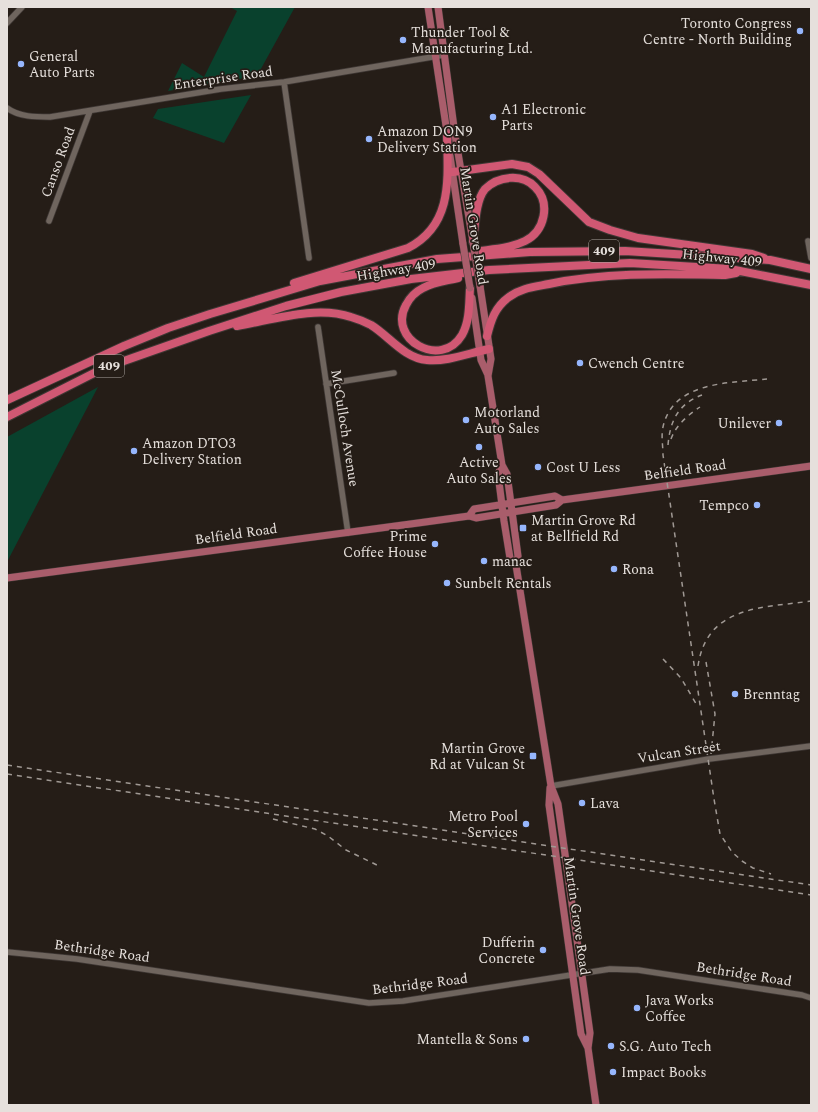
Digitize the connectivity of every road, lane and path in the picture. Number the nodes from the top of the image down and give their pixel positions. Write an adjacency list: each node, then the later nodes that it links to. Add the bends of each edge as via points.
1 (22, 7): 4 (street)
2 (428, 7): 6 (main road, Martin Grove Road)
3 (438, 7): 5 (main road, Martin Grove Road)
4 (7, 23)
5 (444, 55): 6 (street, Enterprise Road); 11 (main road, Martin Grove Road)
6 (435, 56): 7 (street, Enterprise Road); 10 (main road, Martin Grove Road)
7 (284, 82): 9 (street, Enterprise Road, via 221,89); 16 (street)
8 (7, 108): 9 (street, Enterprise Road, via 31,117)
9 (90, 112): 12 (street, Canso Road)
10 (447, 135): 11 (main road, Martin Grove Road); 24 (highway, via 448,174 443,205 437,223 420,242 387,255 279,287)
11 (457, 171): 14 (main road, Martin Grove Road); 18 (highway, via 512,164 528,167 539,174 589,222 638,238 752,254); 23 (main road, Martin Grove Road, bridge, via 463,244)
12 (49, 221)
13 (808, 241): 15 (street)
14 (473, 242): 17 (highway, via 479,201 486,189 498,180 513,177 535,186 544,204 544,216 541,226 525,241); 27 (main road, Martin Grove Road, bridge)
15 (811, 257)
16 (309, 258)
17 (437, 259): 18 (highway, Highway 409 / 409, via 530,252 625,251); 24 (highway, Highway 409 / 409, via 320,281)
18 (770, 260): 19 (highway, Highway 409 / 409)
19 (811, 269)
20 (489, 270): 21 (highway, Highway 409 / 409, via 630,263); 23 (highway, via 434,283 411,297 402,320 403,328 409,337 426,350 438,351 454,343 464,330); 26 (highway, Highway 409 / 409, via 411,279 341,292)
21 (744, 271): 22 (highway, Highway 409 / 409); 27 (highway, via 725,275 631,274 566,280 523,289 508,297 496,310)
22 (811, 285)
23 (470, 288): 29 (main road, Martin Grove Road)
24 (210, 314): 33 (highway, Highway 409 / 409, via 124,346)
25 (318, 327): 32 (street, McCulloch Avenue)
26 (209, 330): 29 (highway, via 299,314 336,313 351,316 371,325 419,359 442,360); 34 (highway, Highway 409 / 409, via 104,368)
27 (487, 336): 28 (main road, Martin Grove Road)
28 (489, 349): 29 (highway); 31 (main road, Martin Grove Road, via 491,358)
29 (480, 351): 31 (main road, Martin Grove Road)
30 (394, 374): 32 (street)
31 (488, 376): 35 (main road, Martin Grove Road)
32 (326, 384): 43 (street, McCulloch Avenue)
33 (7, 400)
34 (7, 416)
35 (502, 465): 38 (main road, Martin Grove Road, via 507,474); 39 (main road, Martin Grove Road, via 498,474)
36 (811, 466): 37 (main road, Belfield Road)
37 (562, 500): 38 (main road, Belfield Road, via 555,496); 40 (main road, Belfield Road, via 556,505)
38 (511, 503): 39 (main road, Belfield Road); 40 (main road, Martin Grove Road)
39 (502, 504): 41 (main road, Martin Grove Road); 42 (main road, Belfield Road, via 474,509)
40 (512, 512): 41 (main road, Belfield Road); 44 (main road, Martin Grove Road, via 518,556)
41 (503, 513): 42 (main road, Belfield Road, via 476,518); 44 (main road, Martin Grove Road, via 510,558)
42 (469, 516): 43 (main road, Belfield Road)
43 (348, 532): 45 (main road, Belfield Road)
44 (516, 565): 47 (main road, Martin Grove Road)
45 (7, 578)
46 (811, 746): 47 (street, Vulcan Street, via 709,759)
47 (551, 786): 49 (main road, Martin Grove Road, via 558,804); 50 (main road, Martin Grove Road, via 548,805)
48 (7, 952): 50 (street, Bethridge Road, via 77,959 369,1002 403,1000)
49 (581, 974): 50 (street, Bethridge Road); 51 (street, Bethridge Road, via 610,969 638,970); 52 (main road, Martin Grove Road, via 590,1033)
50 (573, 975): 52 (main road, Martin Grove Road, via 581,1034)
51 (811, 998)
52 (588, 1048): 53 (main road, Martin Grove Road)
53 (596, 1105)

